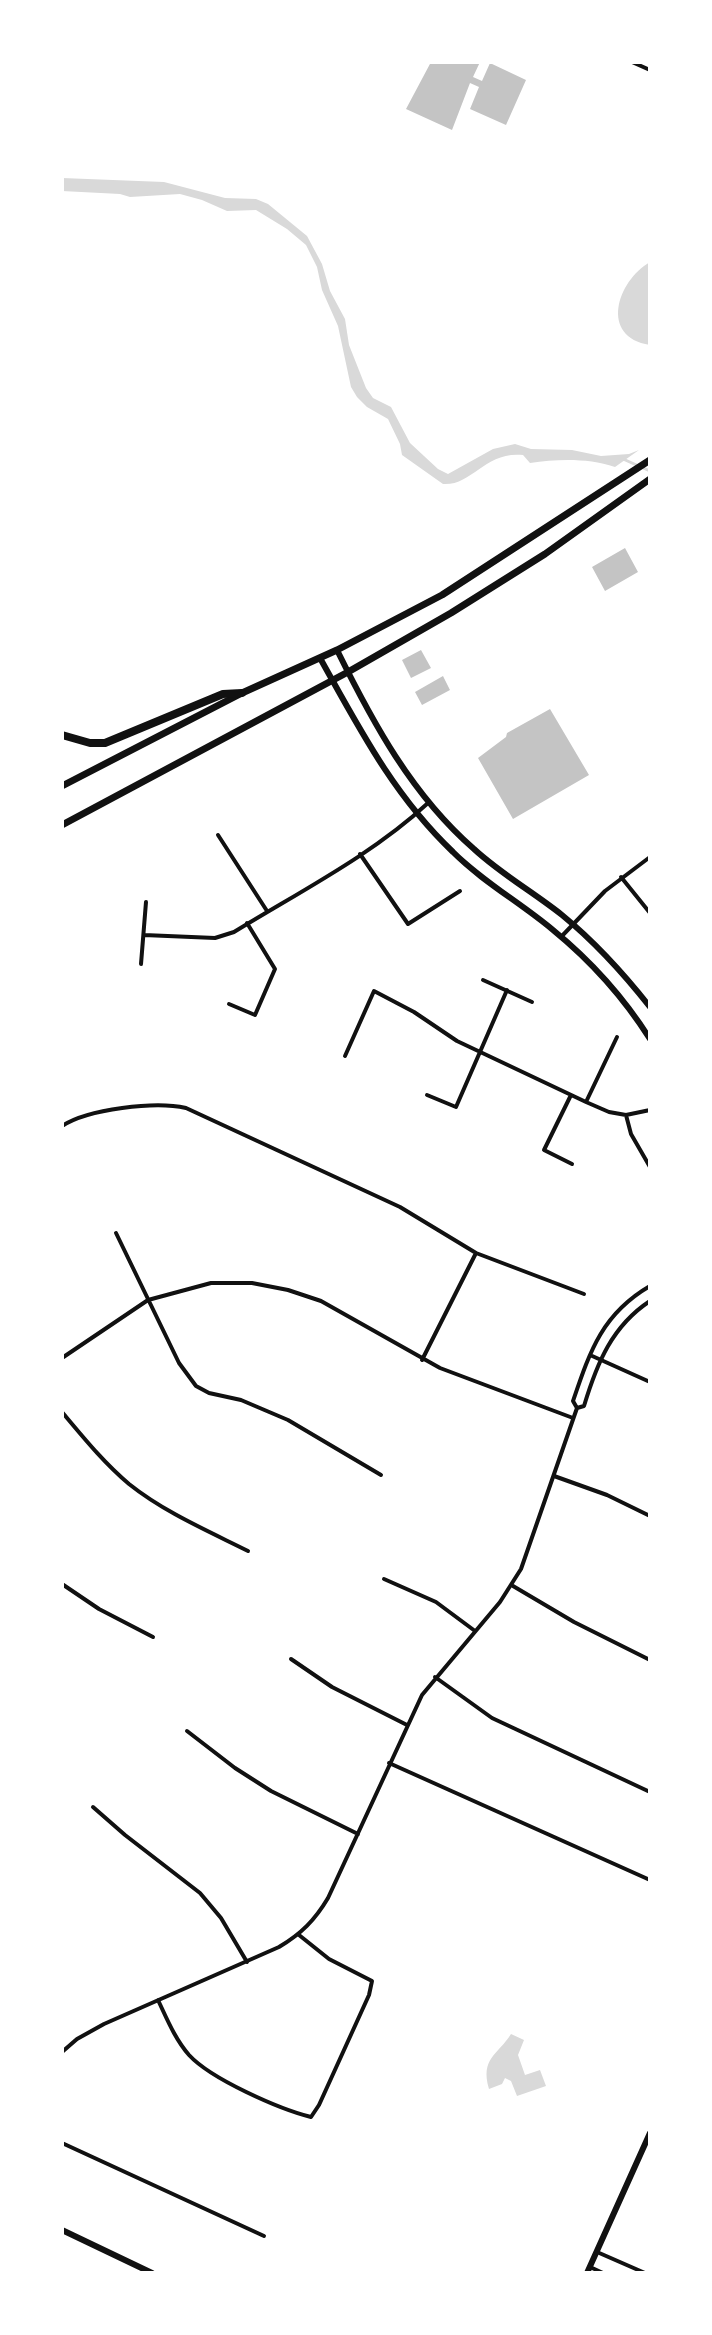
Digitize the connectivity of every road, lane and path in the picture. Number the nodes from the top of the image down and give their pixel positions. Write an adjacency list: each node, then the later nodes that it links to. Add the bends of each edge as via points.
1 (632, 62): 2 (street)
2 (650, 70)
3 (650, 460): 5 (main road, via 442,595)
4 (650, 479): 7 (main road, via 545,554)
5 (337, 650): 6 (main road); 7 (main road)
6 (320, 658): 8 (main road); 9 (main road)
7 (348, 672): 8 (main road); 12 (main road, via 395,757)
8 (332, 680): 13 (main road, via 378,763); 14 (main road)
9 (242, 693): 10 (highway, via 223,694 105,743); 11 (main road)
10 (62, 735)
11 (62, 786)
12 (428, 803): 13 (street); 24 (main road, via 474,849)
13 (416, 814): 16 (street); 26 (main road, via 475,872)
14 (62, 825)
15 (218, 835): 21 (street)
16 (360, 854): 19 (street, via 408,924); 21 (street)
17 (650, 857): 18 (street)
18 (621, 877): 22 (street); 24 (street)
19 (460, 891)
20 (146, 902): 25 (street)
21 (267, 911): 23 (street)
22 (650, 913)
23 (247, 923): 25 (street, via 215,938); 31 (street, via 275,969 255,1015)
24 (573, 924): 26 (street); 32 (main road)
25 (144, 935): 27 (street)
26 (561, 937): 34 (main road, via 611,987)
27 (141, 964)
28 (483, 980): 29 (street)
29 (507, 990): 30 (street); 35 (street)
30 (532, 1002)
31 (229, 1004)
32 (650, 1007)
33 (617, 1037): 39 (street)
34 (650, 1039)
35 (481, 1052): 36 (street, via 374,991); 37 (street, via 456,1107); 38 (street)
36 (345, 1056)
37 (427, 1095)
38 (571, 1095): 39 (street); 43 (street, via 544,1150)
39 (586, 1102): 41 (street)
40 (650, 1110): 41 (street)
41 (626, 1115): 44 (street)
42 (62, 1126): 46 (street, via 120,1109 160,1105 195,1111 400,1207)
43 (572, 1164)
44 (650, 1167)
45 (116, 1233): 49 (street)
46 (476, 1253): 48 (street); 53 (street)
47 (650, 1286): 51 (street, via 613,1314)
48 (584, 1294)
49 (148, 1300): 52 (street); 53 (street, via 211,1283 265,1285 332,1306); 59 (street, via 196,1386 288,1420)
50 (650, 1301): 54 (street, via 620,1326)
51 (590, 1355): 54 (street); 56 (street, via 573,1401)
52 (62, 1358)
53 (422, 1360): 58 (street)
54 (601, 1360): 55 (street); 56 (street, via 584,1406)
55 (650, 1382)
56 (577, 1408): 58 (street)
57 (62, 1412): 62 (street, via 131,1485)
58 (573, 1418): 60 (street)
59 (381, 1475)
60 (554, 1476): 61 (street); 65 (street)
61 (650, 1516)
62 (248, 1551)
63 (384, 1579): 66 (street, via 436,1602)
64 (62, 1584): 67 (street)
65 (513, 1586): 66 (street); 69 (street)
66 (475, 1631): 70 (street)
67 (153, 1637)
68 (291, 1659): 71 (street, via 342,1693)
69 (650, 1660)
70 (435, 1677): 71 (street); 74 (street, via 492,1718)
71 (407, 1725): 73 (street)
72 (187, 1731): 76 (street, via 271,1791)
73 (389, 1763): 76 (street); 77 (street)
74 (650, 1792)
75 (93, 1807): 79 (street, via 200,1893)
76 (358, 1834): 78 (street, via 328,1898)
77 (650, 1880)
78 (299, 1935): 79 (street); 80 (street, via 320,1953 372,1981 311,2117 201,2066 181,2045)
79 (247, 1962): 80 (street)
80 (158, 2000): 81 (street, via 90,2031)
81 (62, 2052)
82 (650, 2133): 86 (main road)
83 (62, 2143): 85 (street)
84 (62, 2230): 88 (main road)
85 (264, 2236)
86 (597, 2252): 87 (main road); 91 (street)
87 (588, 2270): 90 (street)
88 (143, 2271): 89 (main road)
89 (152, 2273)
90 (603, 2273)
91 (645, 2273)

